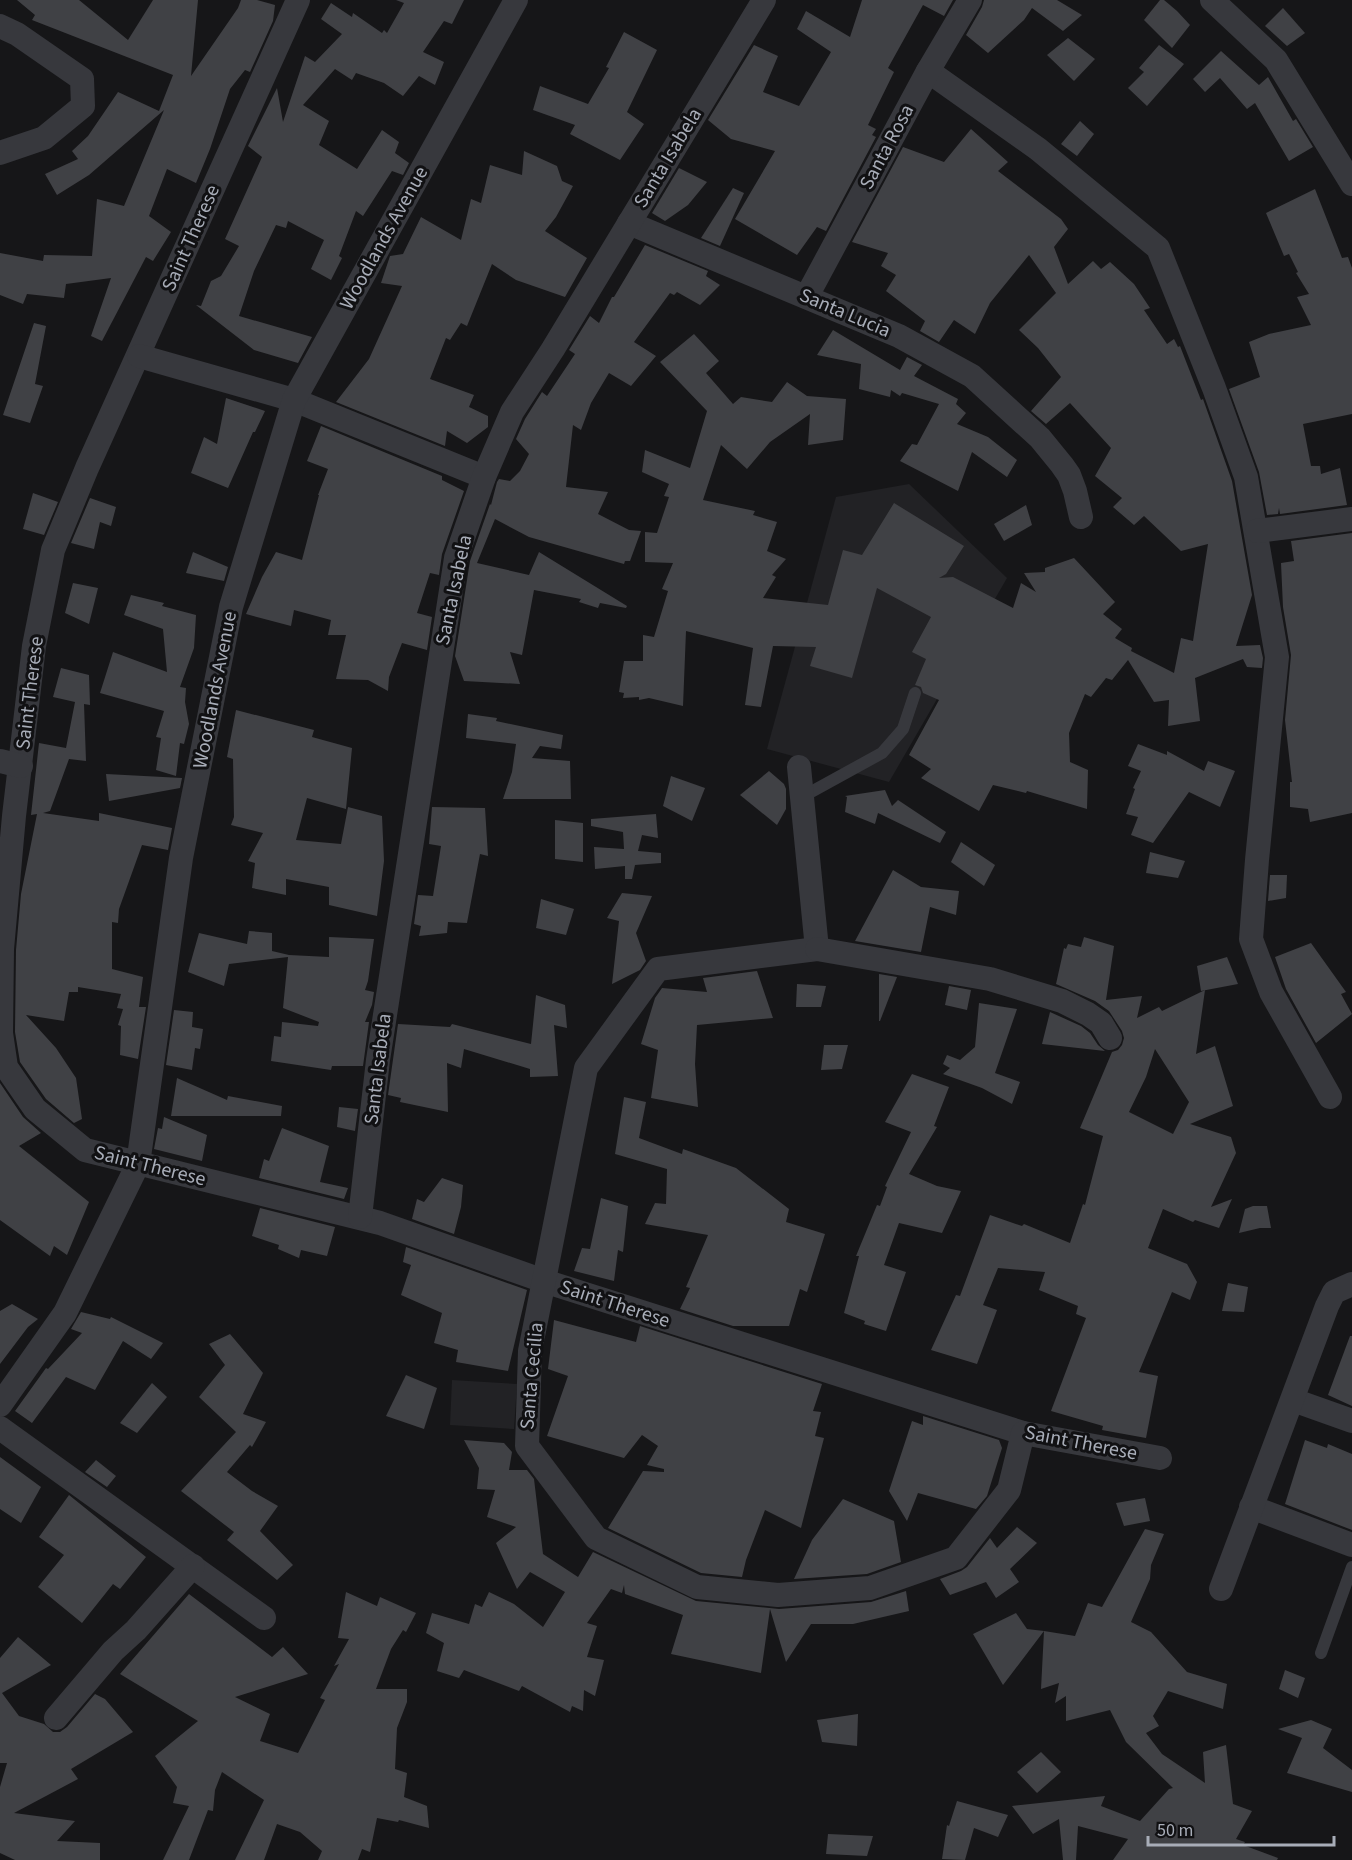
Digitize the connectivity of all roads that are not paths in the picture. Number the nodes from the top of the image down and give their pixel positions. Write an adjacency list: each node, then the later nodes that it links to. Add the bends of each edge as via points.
1 (298, 0): 12 (street, Saint Therese)
2 (516, 0): 13 (street, Woodlands Avenue)
3 (764, 0): 10 (street, Santa Isabela)
4 (970, 0): 7 (street, Santa Rosa)
5 (1212, 0): 9 (street, via 1276,60)
6 (0, 26): 8 (street, via 82,79 83,106 45,138)
7 (928, 71): 11 (street, Santa Rosa); 17 (street, via 1038,149 1158,248 1246,477)
8 (0, 153)
9 (1352, 184)
10 (629, 223): 11 (street, Santa Lucia); 14 (street, Santa Isabela, via 512,412)
11 (807, 296): 15 (street, Santa Lucia, via 899,336 972,376 1040,438 1069,475)
12 (139, 356): 13 (street); 19 (street, Saint Therese, via 53,550)
13 (294, 400): 14 (street); 25 (street, Woodlands Avenue, via 231,607 181,858)
14 (483, 477): 26 (street, Santa Isabela, via 456,558 378,1060)
15 (1081, 518)
16 (1352, 519): 17 (street)
17 (1257, 531): 24 (street, via 1277,657 1251,939 1271,992)
18 (915, 693): 21 (lane, via 903,729 882,753)
19 (10, 763): 25 (street, Saint Therese, via 2,949 1,1033 6,1067 35,1109 85,1150)
20 (799, 766): 21 (street)
21 (802, 797): 22 (street)
22 (818, 949): 23 (street, Santa Cecilia, via 990,980 1062,1001 1101,1023); 27 (street, Santa Cecilia, via 658,969 586,1068)
23 (1110, 1038)
24 (1330, 1098)
25 (138, 1164): 26 (street, Saint Therese); 30 (street, Woodlands Avenue, via 64,1313)
26 (360, 1217): 27 (street, Saint Therese)
27 (544, 1281): 33 (street, Saint Therese); 33 (street, Santa Cecilia, via 530,1351 527,1446 596,1538 697,1587 778,1595 870,1588 956,1558 1009,1490)
28 (1352, 1284): 29 (street, via 1334,1292)
29 (1293, 1400): 31 (street); 35 (street)
30 (0, 1405)
31 (1352, 1421)
32 (0, 1428): 37 (street)
33 (1023, 1433): 34 (street, Saint Therese)
34 (1160, 1458)
35 (1251, 1507): 36 (street); 39 (street)
36 (1352, 1545)
37 (193, 1566): 40 (street); 42 (street)
38 (1352, 1567): 41 (lane)
39 (1221, 1589)
40 (264, 1618)
41 (1321, 1653)
42 (56, 1718)

